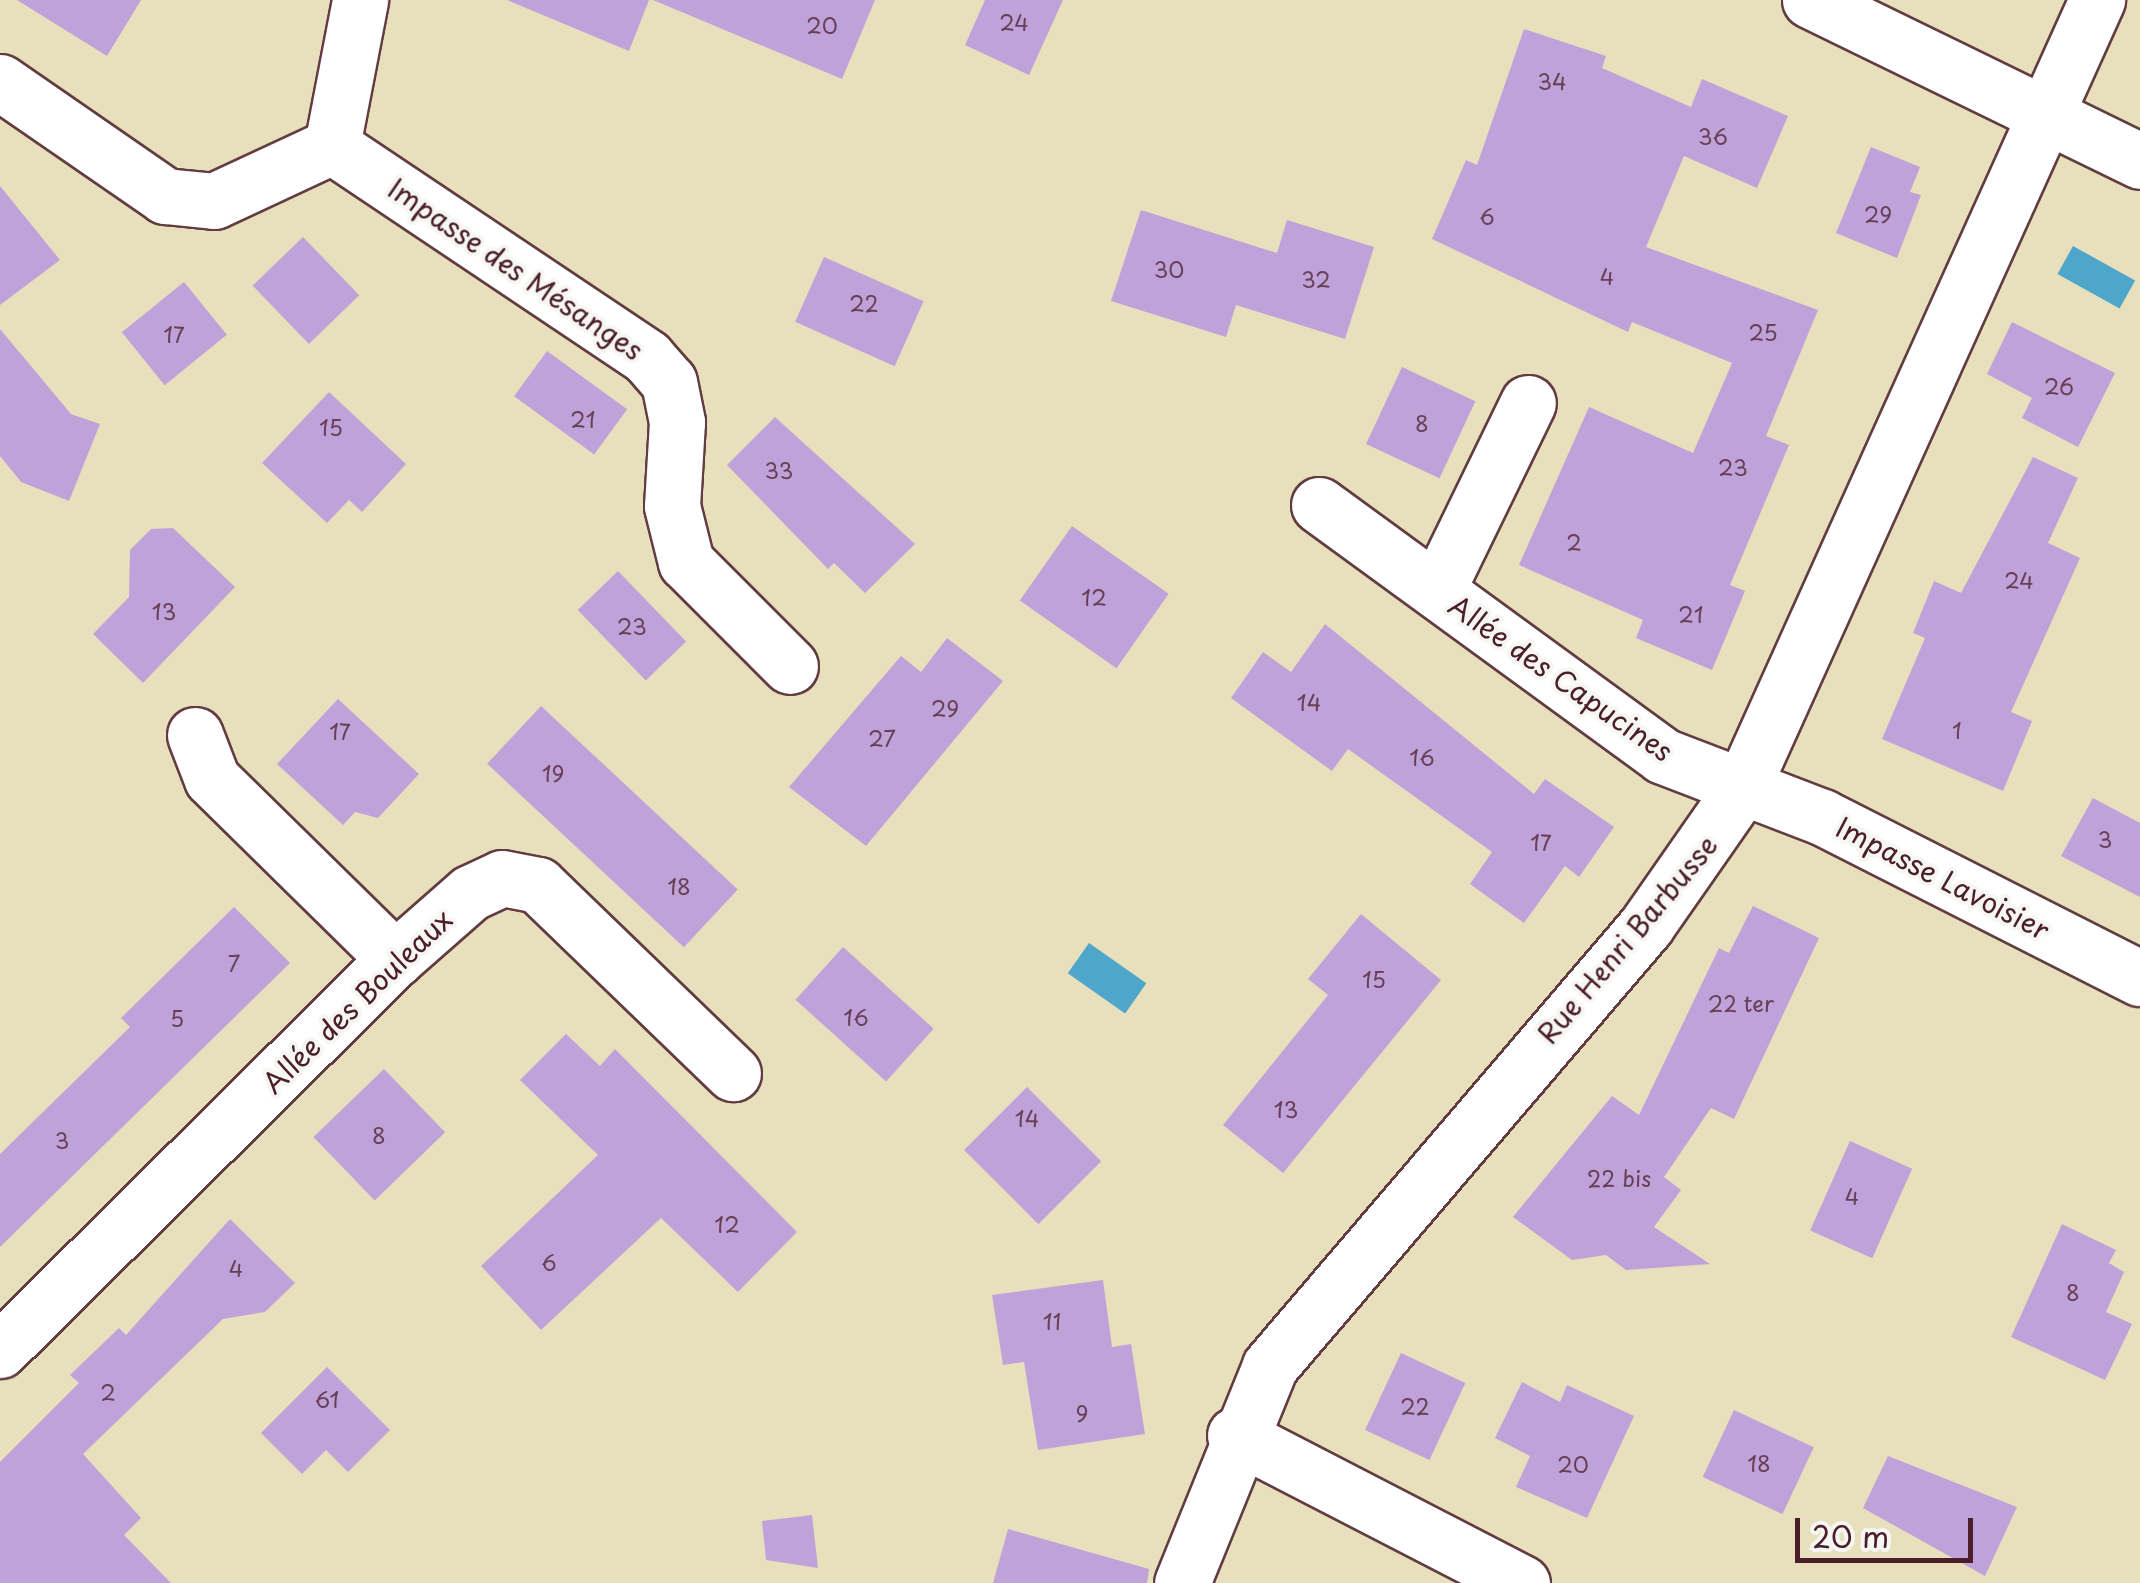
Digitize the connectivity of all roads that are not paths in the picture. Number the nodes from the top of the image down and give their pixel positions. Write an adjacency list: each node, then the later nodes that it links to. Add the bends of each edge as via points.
1 (360, 0): 6 (street)
2 (1810, 0): 5 (street)
3 (2096, 0): 5 (street, Rue Henri Barbusse)
4 (0, 82): 6 (street, via 165,196 214,201)
5 (2044, 108): 7 (street); 13 (street, Rue Henri Barbusse)
6 (332, 146): 11 (street, Impasse des Mésanges, via 647,357 669,382 677,422 672,506 686,562)
7 (2140, 161)
8 (1528, 404): 10 (street, Allée des Capucines)
9 (1319, 505): 10 (street, Allée des Capucines)
10 (1437, 590): 13 (street, Allée des Capucines, via 1664,756)
11 (790, 666)
12 (195, 735): 14 (street, via 212,778)
13 (1741, 790): 15 (street, Impasse Lavoisier, via 1822,817); 18 (street, Rue Henri Barbusse, via 1646,926 1292,1336)
14 (395, 959): 16 (street, Allée des Bouleaux, via 470,893 502,878 538,884); 17 (street, Allée des Bouleaux)
15 (2140, 978)
16 (733, 1073)
17 (0, 1350)
18 (1236, 1435): 19 (street, Rue Henri Barbusse); 20 (street)
19 (1182, 1583)
20 (1522, 1583)

